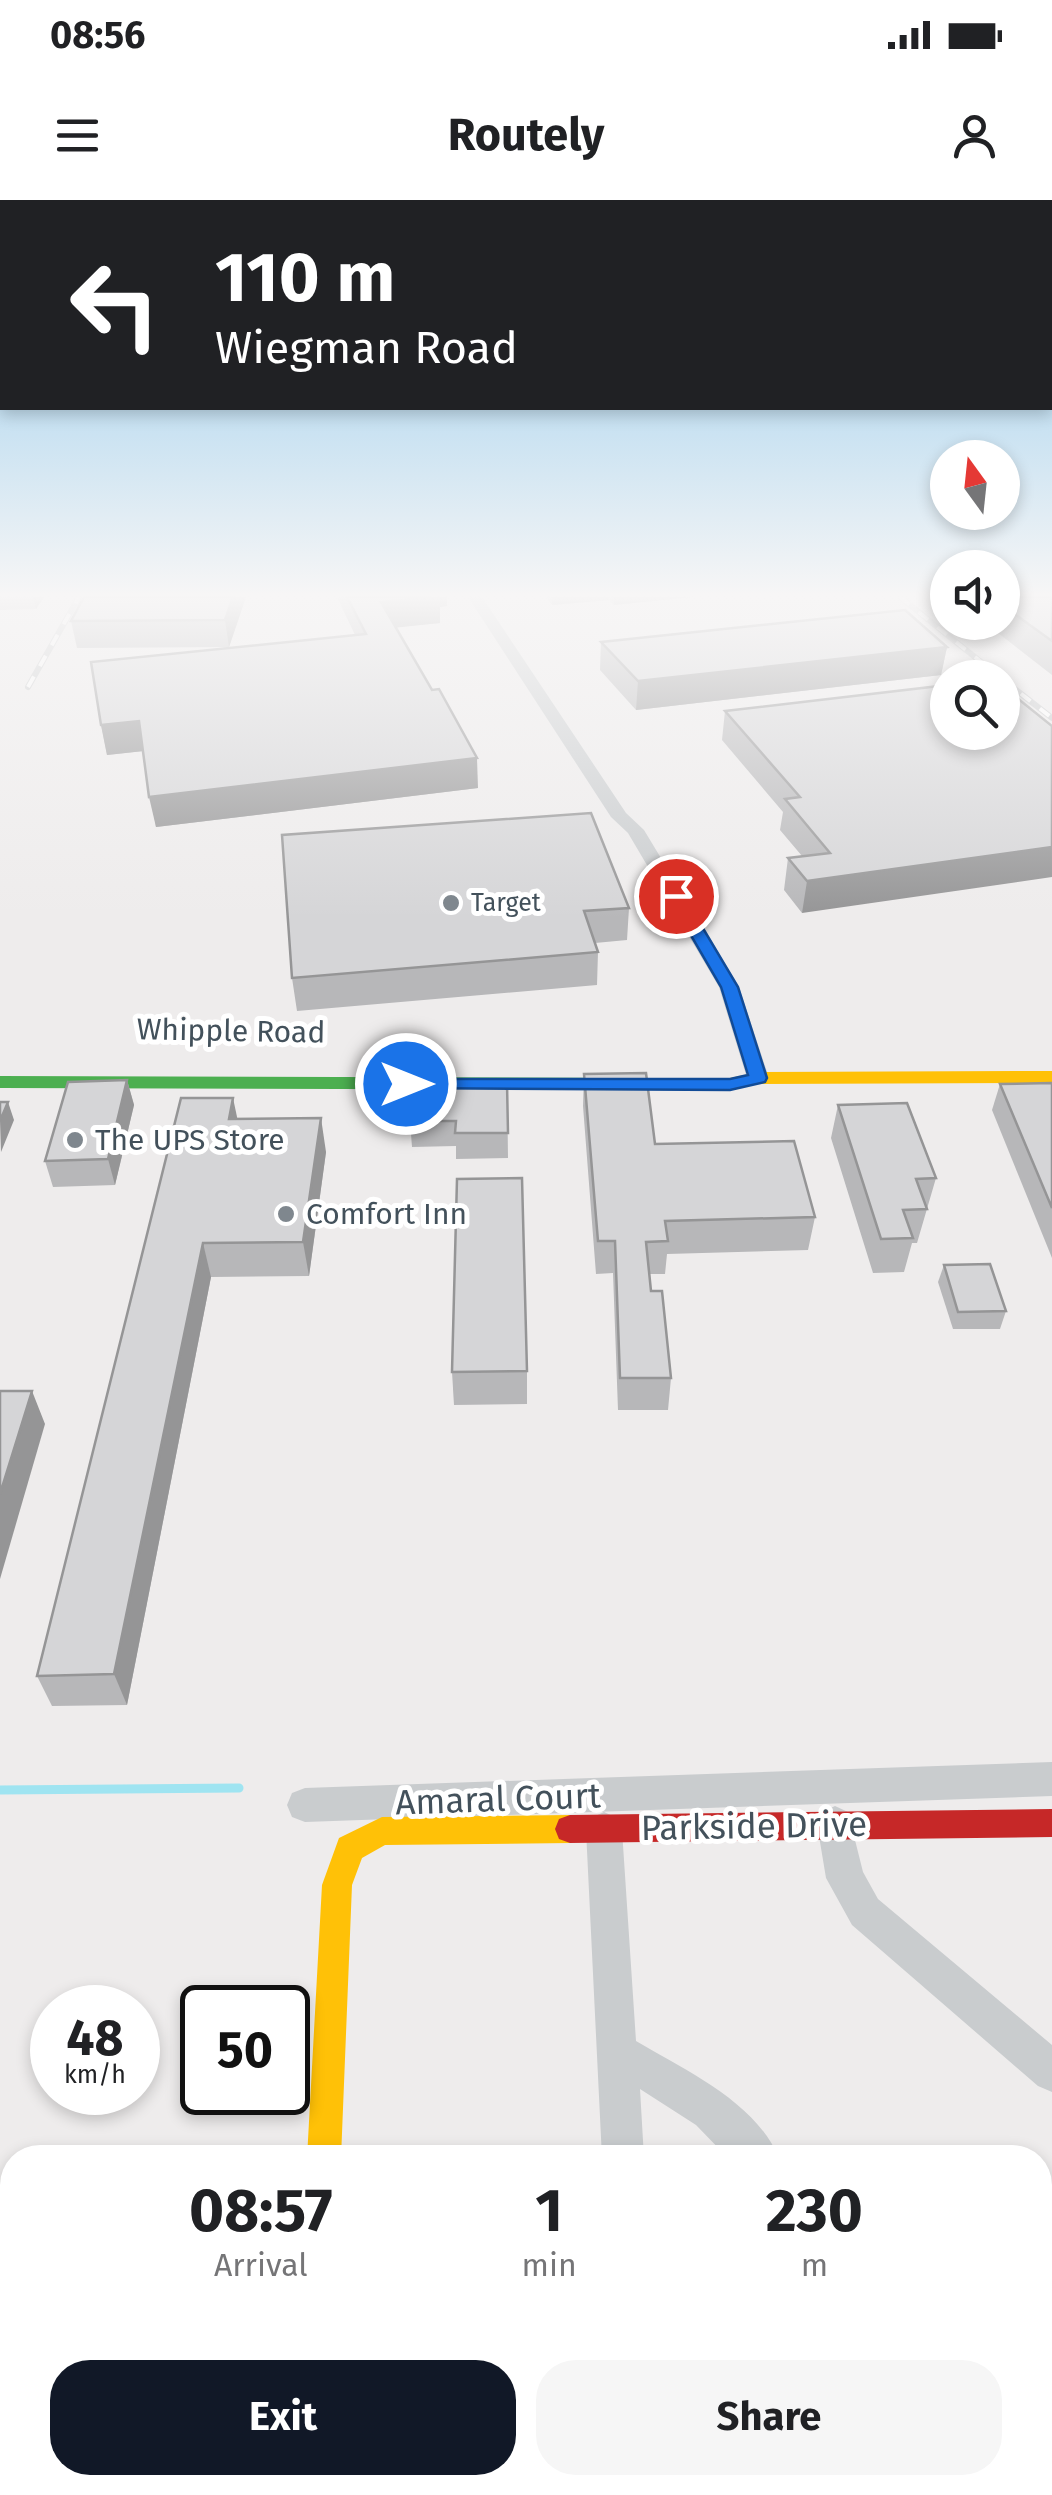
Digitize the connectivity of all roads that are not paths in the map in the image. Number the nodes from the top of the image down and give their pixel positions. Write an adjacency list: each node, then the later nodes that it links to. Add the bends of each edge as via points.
1 (546, 704): 4 (street, via 635,830 717,963)
2 (0, 1059): 4 (main road, Whipple Road, via 725,1066)
3 (1052, 1077): 4 (main road, Whipple Road)
4 (758, 1078): 5 (main road, Whipple Road, via 730,1084)
5 (0, 1082)
6 (1052, 1779): 7 (street, Amaral Court)
7 (305, 1806)
8 (1052, 1822): 9 (main road, Parkside Drive)
9 (835, 1824): 10 (main road, Parkside Drive); 12 (street, via 845,1878 865,1912)
10 (604, 1830): 11 (street, Parkside Drive); 13 (main road, via 382,1831 350,1848 337,1885)
11 (614, 2050): 14 (street, Parkside Drive); 15 (street, via 711,2110)
12 (1052, 2072)
13 (325, 2145)
14 (622, 2145)
15 (745, 2145)

